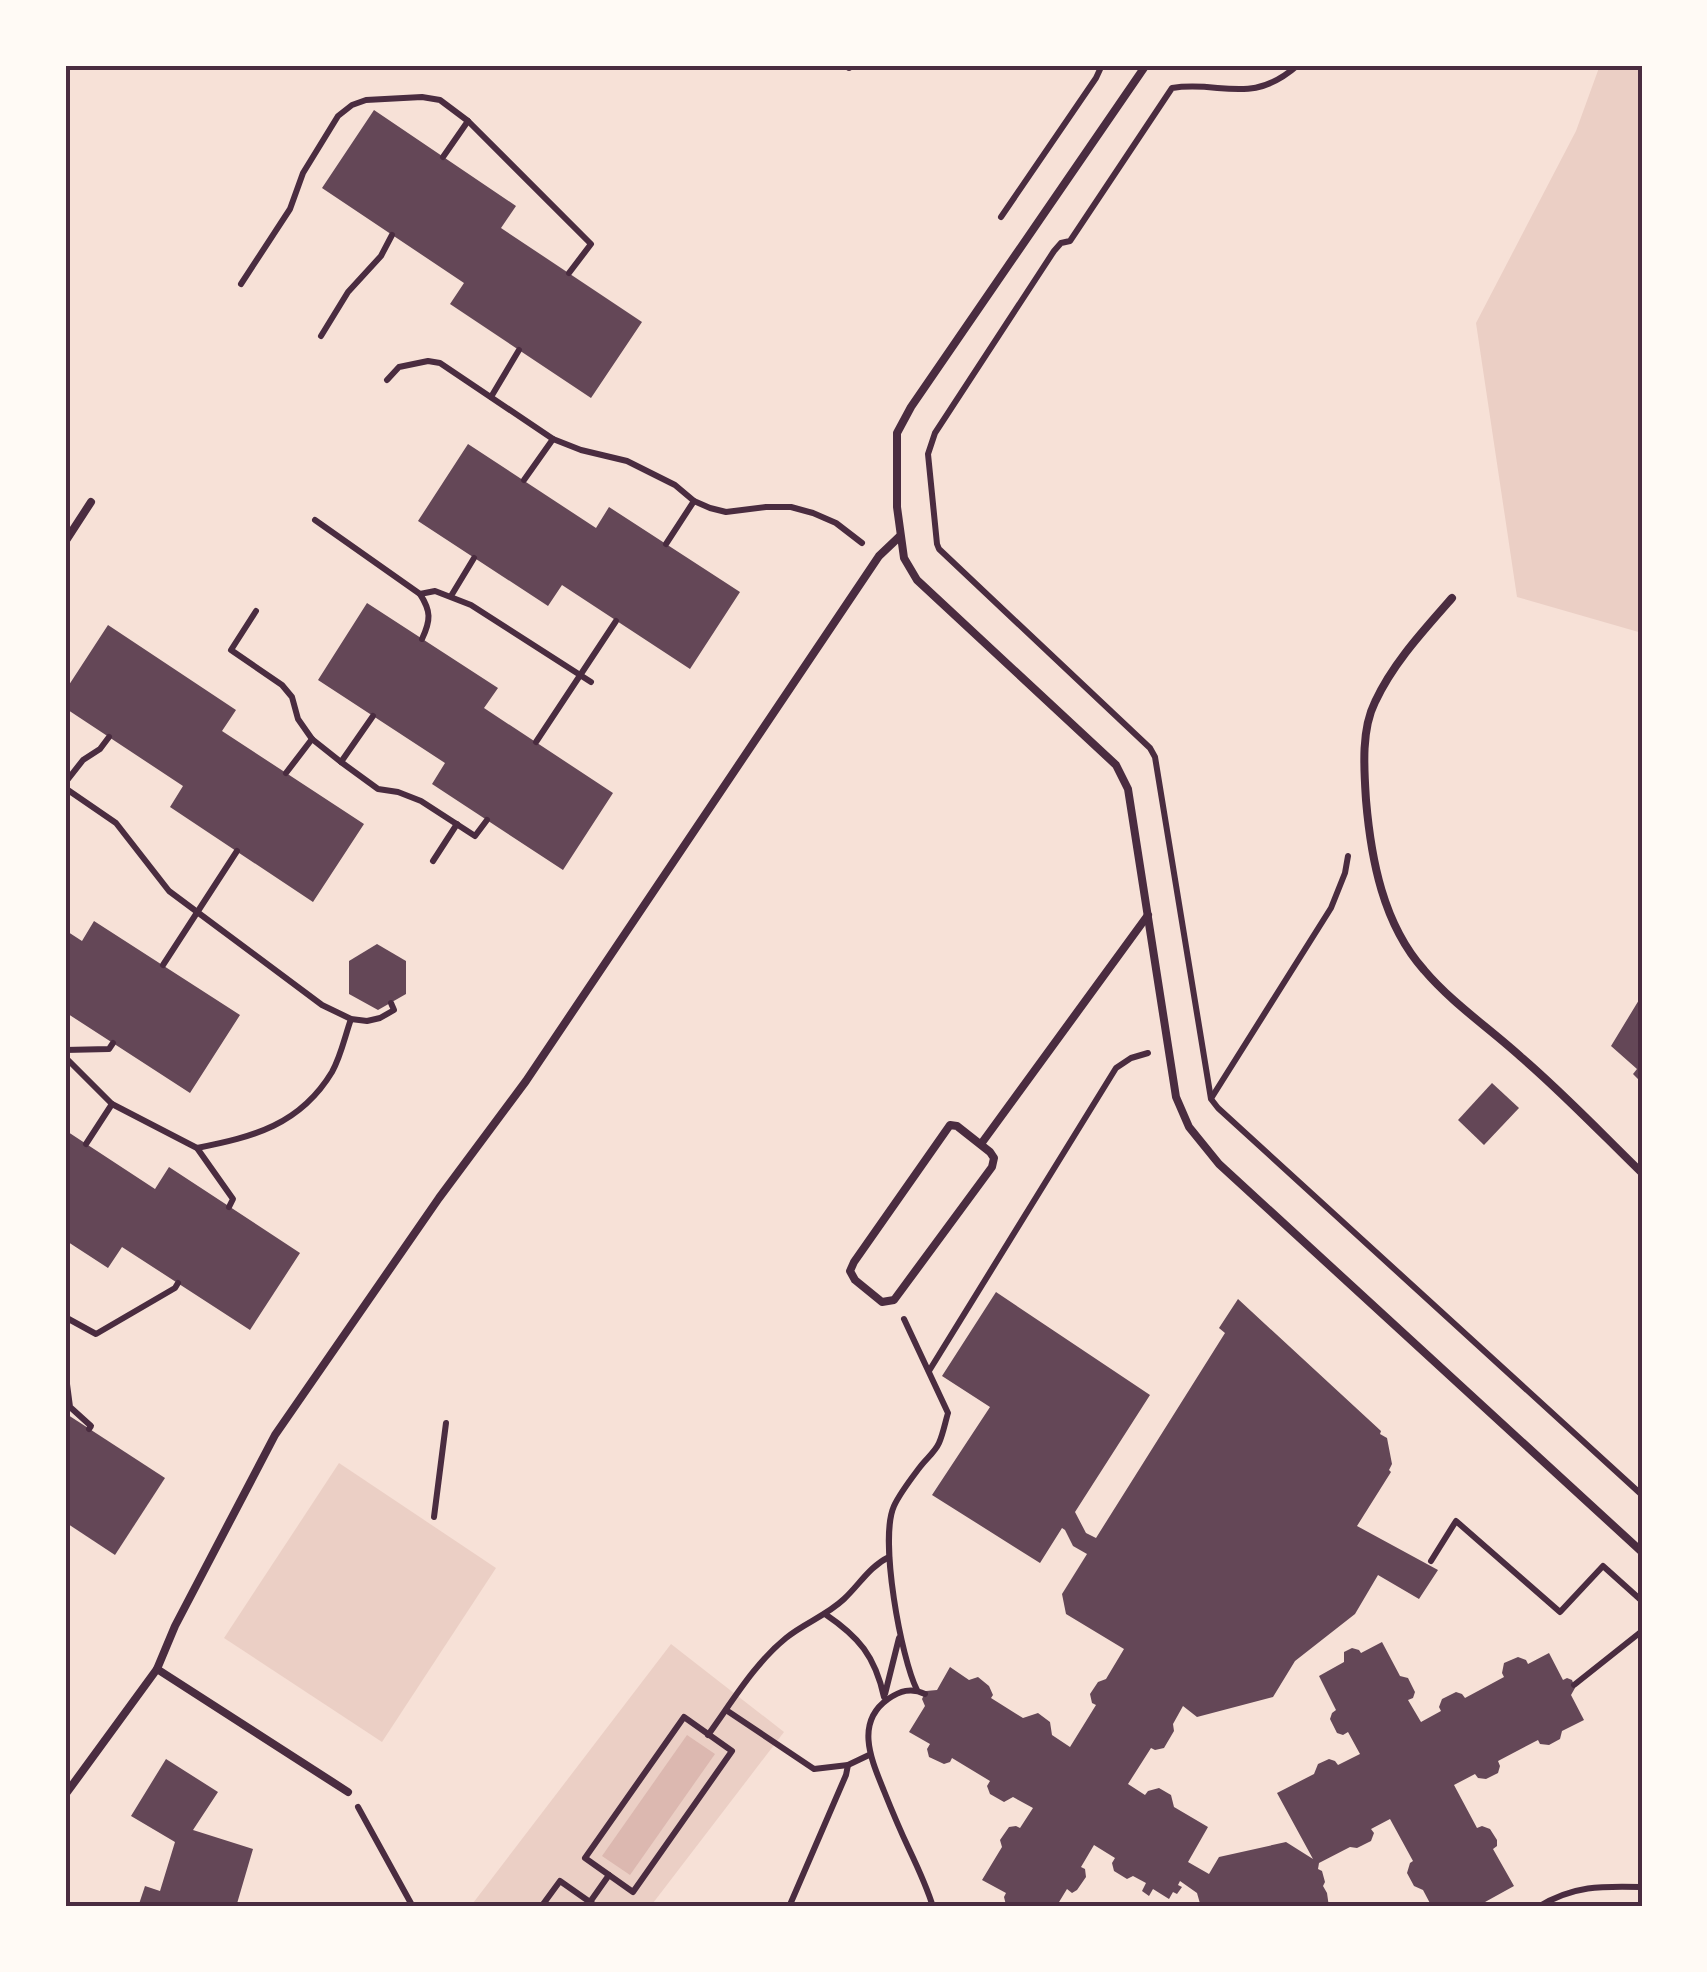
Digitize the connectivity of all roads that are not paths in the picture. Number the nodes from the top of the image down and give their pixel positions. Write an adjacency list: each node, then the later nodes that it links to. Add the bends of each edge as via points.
1 (1146, 65): 3 (lane, via 911,406 897,433)
2 (91, 502): 4 (lane)
3 (899, 536): 6 (lane, via 917,580 1116,764 1128,789); 10 (lane, via 879,556 526,1081 276,1435)
4 (65, 542)
5 (1452, 598): 8 (lane, via 1372,706 1365,782 1376,876 1422,969)
6 (1148, 915): 7 (lane); 9 (lane, via 1176,1097 1189,1128 1219,1164)
7 (981, 1144): 7 (lane, via 994,1158 992,1167 894,1300 882,1302 855,1280 854,1262 950,1125)
8 (1642, 1173)
9 (1642, 1552)
10 (157, 1669): 11 (lane); 12 (lane)
11 (348, 1792)
12 (65, 1796)

